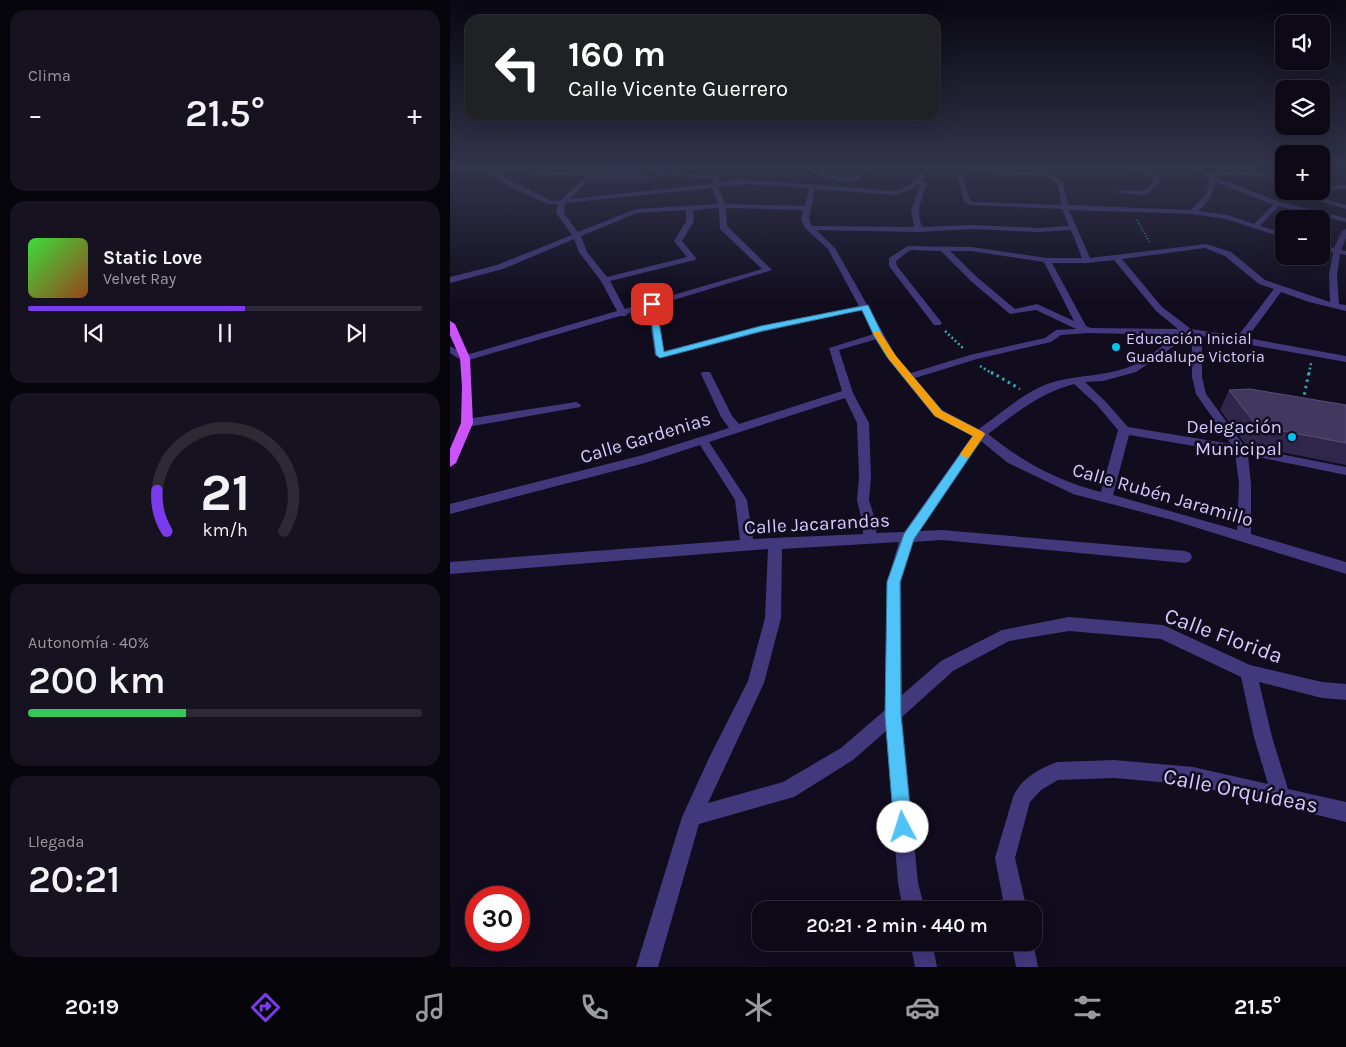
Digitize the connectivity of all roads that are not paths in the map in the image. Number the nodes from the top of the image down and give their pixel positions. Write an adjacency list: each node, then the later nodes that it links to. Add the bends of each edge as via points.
1 (560, 212): 21 (street)
2 (633, 212): 21 (street)
3 (689, 212): 31 (street, via 690,221 678,241 692,258)
4 (722, 212): 33 (street, via 723,227 768,270)
5 (807, 212): 14 (street, via 805,219)
6 (913, 212): 18 (street)
7 (996, 212): 15 (street, via 995,226)
8 (1067, 212): 16 (street)
9 (1193, 212): 13 (street)
10 (1269, 212): 13 (street)
11 (1313, 212): 12 (street)
12 (1346, 220)
13 (1254, 226): 20 (street)
14 (809, 228): 17 (street); 35 (street, Calle Rubén Jaramillo, via 831,248)
15 (990, 228): 16 (street); 18 (street)
16 (1073, 228): 29 (street)
17 (906, 230): 18 (street); 22 (street)
18 (919, 230)
19 (1346, 231): 25 (street)
20 (1275, 233)
21 (577, 236): 30 (street, via 500,267); 31 (street, via 583,252)
22 (908, 248): 23 (street); 38 (street, via 892,260 893,266)
23 (944, 249): 28 (street, via 971,249); 40 (street, via 974,280 1013,312 1036,307)
24 (1330, 250): 25 (street)
25 (1335, 251): 26 (street); 34 (street, via 1332,273)
26 (1346, 253)
27 (1117, 258): 29 (street); 32 (street, via 1206,246 1228,254 1262,282); 41 (street, via 1159,309)
28 (1047, 260): 29 (street); 40 (street)
29 (1086, 261)
30 (450, 280)
31 (605, 280): 37 (street)
32 (1278, 289): 34 (street); 43 (street)
33 (652, 304): 35 (street, via 660,355); 37 (street)
34 (1335, 305): 36 (street)
35 (865, 307): 42 (street, Calle Rubén Jaramillo)
36 (1346, 308)
37 (623, 314): 45 (street)
38 (937, 323)
39 (450, 324): 45 (main road)
40 (1086, 329): 41 (street); 48 (street, via 1059,332 1048,340)
41 (1193, 332): 43 (street); 49 (street, via 1132,370 1103,378); 57 (street, via 1201,394)
42 (878, 336): 48 (street, Calle Rubén Jaramillo); 50 (street, via 834,348)
43 (1240, 340): 46 (street)
44 (450, 349): 45 (street)
45 (465, 358): 52 (main road)
46 (1346, 359)
47 (706, 374): 53 (street)
48 (908, 377): 55 (street, Calle Rubén Jaramillo, via 938,413)
49 (1076, 380): 54 (street, via 1102,403); 55 (street, via 1049,387)
50 (848, 393): 53 (street, Calle Gardenias); 64 (street, via 863,423 863,500 870,526)
51 (576, 405): 52 (street)
52 (466, 423): 58 (main road)
53 (736, 428): 56 (street, Calle Gardenias)
54 (1124, 430): 57 (street); 60 (street)
55 (980, 434): 60 (street, Calle Rubén Jaramillo, via 1012,460 1042,476); 62 (street)
56 (702, 440): 61 (street, Calle Gardenias, via 583,477); 65 (street, via 741,500)
57 (1241, 450): 59 (street); 63 (street, via 1245,484)
58 (450, 463)
59 (1346, 471)
60 (1106, 499): 63 (street, Calle Rubén Jaramillo)
61 (450, 509)
62 (908, 537): 64 (street, Calle Jacarandas); 67 (street, Calle Jacarandas, via 980,537 1046,546); 72 (street, via 894,582)
63 (1244, 537): 69 (street, Calle Rubén Jaramillo)
64 (869, 539): 66 (street, Calle Jacarandas)
65 (747, 545): 66 (street, Calle Jacarandas); 68 (street, Calle Jacarandas)
66 (775, 545): 75 (street, via 773,618 756,682)
67 (1185, 557)
68 (450, 568)
69 (1346, 568)
70 (1248, 672): 71 (street, Calle Florida, via 1322,690); 72 (street, Calle Florida, via 1163,632 1068,624 1007,635 948,666); 73 (street)
71 (1346, 692)
72 (893, 716): 75 (street, Calle Florida, via 847,754 787,790); 76 (street)
73 (1281, 795): 74 (street, Calle Orquídeas); 77 (street, Calle Orquídeas, via 1193,776 1114,768 1057,770 1034,783 1022,797 1006,858)
74 (1346, 812)
75 (692, 817): 80 (street)
76 (912, 901)
77 (1014, 901)
78 (923, 951): 81 (street)
79 (1024, 951): 82 (street)
80 (647, 967)
81 (926, 967)
82 (1027, 967)

